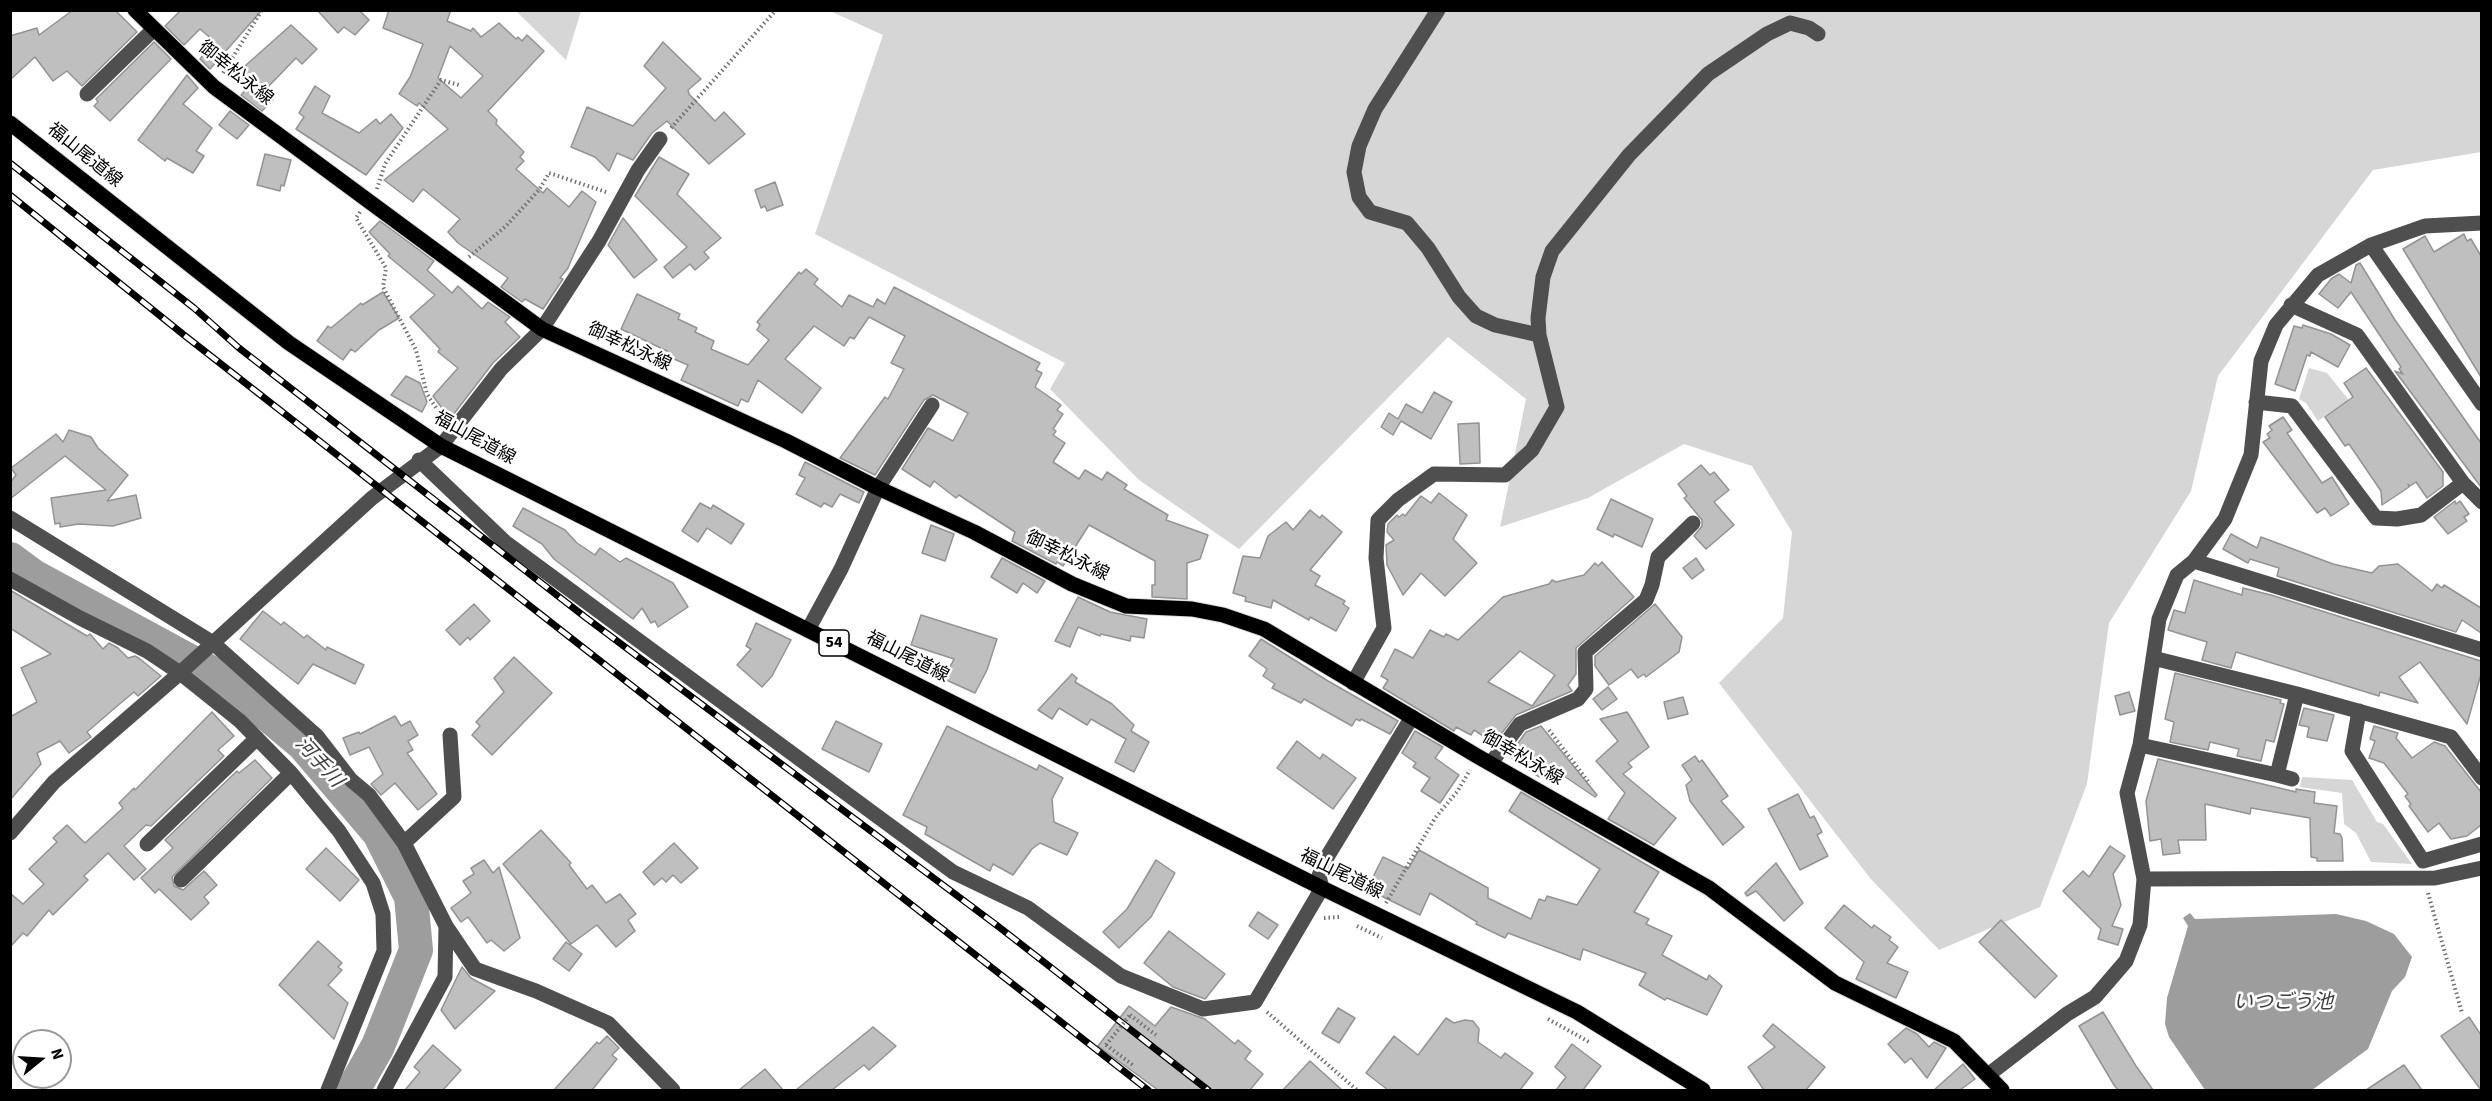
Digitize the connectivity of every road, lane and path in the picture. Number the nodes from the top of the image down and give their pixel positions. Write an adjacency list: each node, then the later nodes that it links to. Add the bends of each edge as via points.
1 (135, 10): 5 (main road, 御幸松永線)
2 (262, 10): 8 (path)
3 (776, 10): 11 (path)
4 (1438, 10): 19 (street, via 1375,109 1359,146 1354,172 1359,197 1370,212 1407,223 1476,316 1495,325)
5 (154, 29): 8 (main road, 御幸松永線); 9 (street)
6 (1818, 34): 19 (street, via 1790,23 1767,34 1708,74 1629,155 1552,251 1543,277)
7 (459, 85): 12 (path, via 441,80 390,157)
8 (214, 87): 12 (main road, 御幸松永線)
9 (87, 94)
10 (10, 123): 24 (main road, 福山尾道線 / 54, via 289,343)
11 (660, 139): 13 (street)
12 (368, 199): 16 (main road, 御幸松永線); 23 (path, via 356,218 386,268 383,287 416,350 427,394)
13 (618, 202): 16 (path, via 608,192 549,172 539,190 506,226); 18 (street, via 599,241)
14 (2479, 227): 15 (street, via 2425,226)
15 (2371, 245): 17 (street, via 2318,275); 21 (street)
16 (456, 267): 18 (main road, 御幸松永線)
17 (2291, 305): 20 (street, via 2276,325 2261,361); 26 (street, via 2357,335)
18 (542, 329): 23 (street, via 501,369); 27 (main road, 御幸松永線, via 786,441)
19 (1539, 335): 38 (street, via 1557,407 1532,450 1505,475 1434,474 1378,520 1376,558 1384,628)
20 (2256, 402): 26 (street, via 2292,406 2376,518 2421,514); 31 (street, via 2251,455 2224,519)
21 (2481, 404)
22 (932, 405): 27 (street)
23 (453, 428): 24 (street)
24 (441, 446): 25 (street); 33 (main road, 福山尾道線 / 54)
25 (419, 460): 34 (street, via 372,498); 61 (street, via 506,542 953,872 1029,908 1121,976 1203,1009)
26 (2463, 483): 28 (street)
27 (878, 488): 33 (street); 38 (main road, 御幸松永線, via 974,532 1072,584 1126,606 1192,609 1264,629)
28 (2481, 502)
29 (10, 518): 34 (street)
30 (1694, 523): 46 (street, via 1658,557 1646,600 1585,652 1586,689 1578,699 1521,724)
31 (2194, 561): 35 (street); 36 (street, via 2177,575 2159,619)
32 (10, 579): 37 (street)
33 (808, 630): 58 (main road, 福山尾道線 / 54)
34 (211, 646): 37 (street); 51 (street, via 317,736 351,780 369,795)
35 (2481, 650)
36 (2153, 658): 39 (street); 45 (street)
37 (183, 671): 44 (street); 50 (street, via 54,782)
38 (1353, 683): 41 (main road, 御幸松永線)
39 (2297, 694): 40 (street); 45 (street, via 2284,777)
40 (2359, 711): 48 (street, via 2451,737); 53 (street, via 2352,751 2423,861)
41 (1412, 717): 46 (main road, 御幸松永線); 58 (street, via 1324,862 1319,876)
42 (1550, 730): 49 (path)
43 (450, 735): 51 (street, via 454,797)
44 (257, 738): 47 (street); 52 (street)
45 (2140, 745): 56 (street, via 2127,793)
46 (1484, 759): 59 (path, via 1435,818); 65 (main road, 御幸松永線, via 1710,888 1835,983 1954,1041)
47 (291, 773): 57 (street); 66 (street, via 339,831 373,883 383,914 384,951)
48 (2481, 778)
49 (1590, 784)
50 (10, 833)
51 (404, 843): 60 (street)
52 (147, 844)
53 (2481, 844)
54 (2481, 868): 55 (street)
55 (2425, 878): 56 (street); 62 (path)
56 (2144, 879): 65 (street, via 2140,925 2126,961 2095,998 2067,1014)
57 (181, 880)
58 (1322, 888): 59 (main road, 福山尾道線 / 54); 61 (street)
59 (1379, 915): 70 (main road, 福山尾道線 / 54, via 1577,1012)
60 (446, 926): 67 (street, via 445,977); 68 (street, via 475,969 608,1023)
61 (1255, 1002): 69 (path)
62 (2462, 1012)
63 (1156, 1035): 64 (path, bridge, via 1130,1015 1106,1045)
64 (1133, 1065)
65 (1988, 1074): 71 (main road, 御幸松永線)
66 (328, 1090)
67 (384, 1090)
68 (673, 1090)
69 (1358, 1090)
70 (1703, 1090)
71 (2002, 1090)

